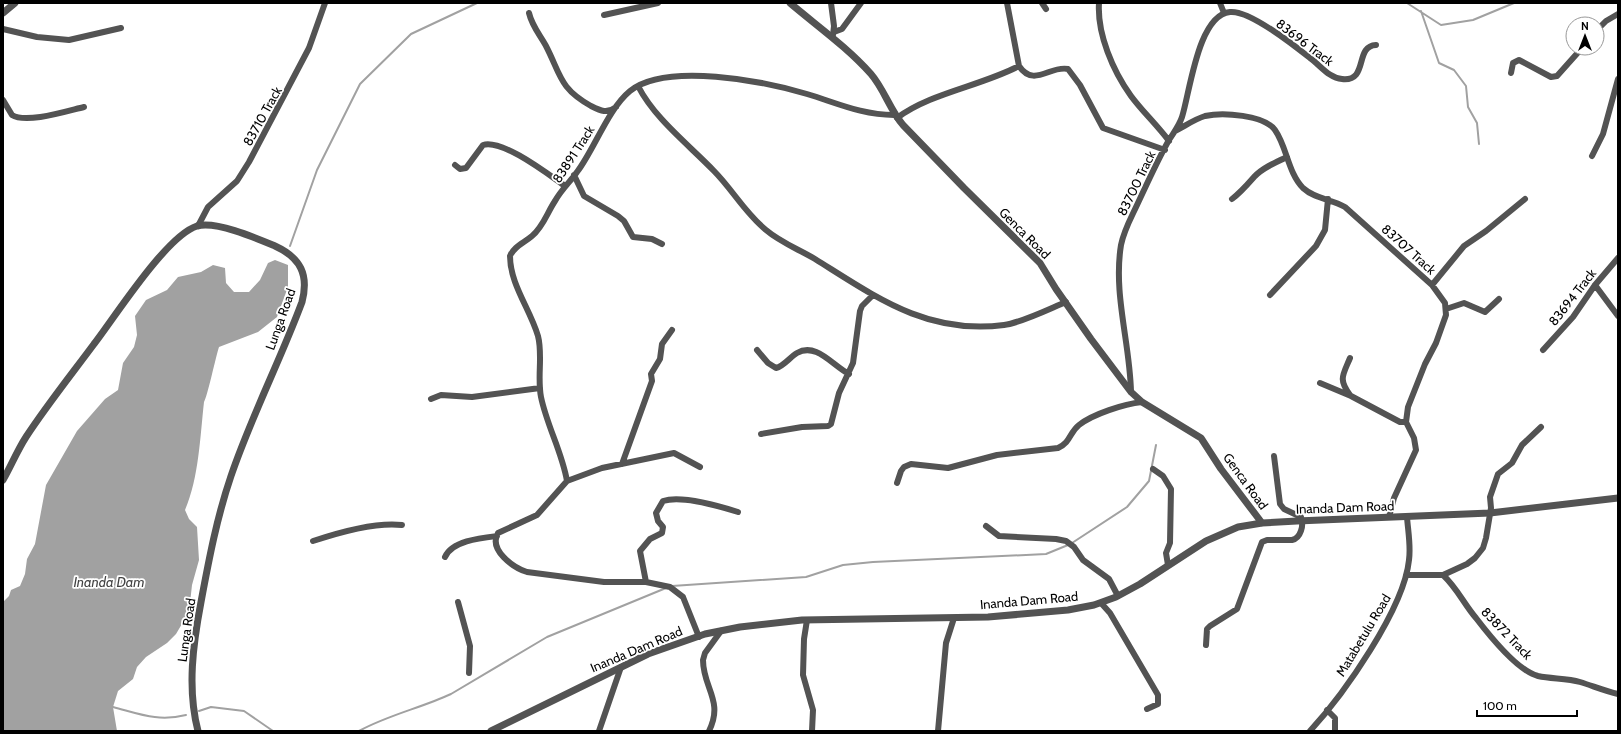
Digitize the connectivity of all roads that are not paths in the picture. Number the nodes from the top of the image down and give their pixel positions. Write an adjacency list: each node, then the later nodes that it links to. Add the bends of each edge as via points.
1 (15, 3): 12 (street)
2 (325, 3): 42 (street, 83710 Track, via 309,48 249,162 237,181 208,207)
3 (658, 3): 16 (street)
4 (790, 3): 20 (street, Genca Road)
5 (831, 3): 20 (street)
6 (861, 3): 20 (street, via 842,29)
7 (1006, 3): 23 (street)
8 (1042, 3): 11 (street)
9 (1099, 3): 32 (street, 83700 Track, via 1105,42 1119,76 1132,98)
10 (1220, 3): 14 (street)
11 (1046, 9)
12 (3, 13)
13 (529, 13): 28 (street, via 531,23 546,45 561,79 572,94 603,112)
14 (1224, 13): 21 (street, 83696 Track, via 1236,12 1260,22 1311,58 1330,75 1341,79 1357,76 1366,51); 31 (street, via 1214,22 1202,42 1182,118)
15 (1618, 14): 17 (street)
16 (604, 15)
17 (1605, 22)
18 (121, 28): 19 (street, via 70,40 37,37)
19 (3, 29)
20 (833, 35): 30 (street, Genca Road, via 879,84)
21 (1376, 45)
22 (1575, 56): 24 (street, via 1557,76 1552,77 1518,60 1513,63)
23 (1019, 66): 30 (street); 33 (street, via 1030,76 1068,69 1103,128)
24 (1511, 73)
25 (1618, 78): 34 (street, via 1603,134)
26 (638, 86): 28 (street, 83891 Track); 30 (street, 83891 Track, via 655,79 676,76 739,80 808,94 848,109); 47 (street, via 648,103 715,172 765,229)
27 (3, 100): 29 (street, via 12,115 22,118)
28 (619, 104): 37 (street, 83891 Track)
29 (84, 107)
30 (896, 116): 50 (street, Genca Road, via 1040,263)
31 (1176, 131): 32 (street); 35 (street, 83707 Track, via 1195,120 1213,115 1237,115 1255,119 1275,130)
32 (1169, 140): 33 (street, 83700 Track)
33 (1165, 150): 60 (street, 83700 Track, via 1152,172 1121,245 1122,319)
34 (1592, 156)
35 (1287, 157): 39 (street, via 1274,162 1255,176 1245,189); 41 (street, 83707 Track, via 1302,187 1313,195)
36 (455, 165): 38 (street, via 460,170 466,168 484,145 491,144 507,149)
37 (574, 176): 38 (street, 83891 Track); 43 (street, via 584,196 624,221 633,237 652,239)
38 (565, 186): 59 (street, 83891 Track, via 539,229 516,247 510,256 521,297 538,336)
39 (1232, 199)
40 (1525, 199): 45 (street, via 1464,246)
41 (1328, 200): 45 (street, 83707 Track, via 1336,202 1354,214); 48 (street, via 1325,230 1316,246)
42 (198, 226): 71 (street, via 176,239 130,294 48,405 25,439); 104 (street, Lunga Road, via 217,226 239,232 285,251 299,264 305,283 302,302 231,476 213,536 197,626 192,672)
43 (662, 244)
44 (1618, 258): 46 (street, 83694 Track)
45 (1432, 285): 51 (street, 83707 Track, via 1443,299)
46 (1595, 285): 52 (street); 55 (street, 83694 Track, via 1573,317)
47 (873, 295): 50 (street, via 925,319 955,326 1005,325); 57 (street, via 860,311 855,353)
48 (1270, 295)
49 (1499, 299): 51 (street, via 1485,312 1464,303)
50 (1066, 302): 60 (street, Genca Road)
51 (1446, 309): 64 (street, via 1443,327 1408,407)
52 (1618, 316)
53 (672, 330): 68 (street, via 662,344 660,359 651,374 652,381)
54 (757, 350): 57 (street, via 776,368 801,351 810,349)
55 (1543, 350)
56 (1350, 358): 61 (street, via 1342,379 1343,386)
57 (848, 374): 66 (street, via 839,393 830,425)
58 (1320, 383): 61 (street)
59 (540, 388): 62 (street, via 472,397 441,395); 72 (street, 83891 Track)
60 (1131, 392): 63 (street, Genca Road)
61 (1352, 396): 64 (street, via 1400,422)
62 (431, 399)
63 (1142, 402): 73 (street, via 1122,405 1080,424 1066,444 1058,448 997,455 948,468 911,464 901,471); 80 (street, Genca Road, via 1201,438)
64 (1406, 422): 77 (street, via 1414,438 1416,450 1394,498)
65 (1541, 427): 76 (street, via 1522,445 1512,463 1498,474 1490,497)
66 (761, 434)
67 (1274, 456): 79 (street, via 1280,504 1284,509 1300,515)
68 (622, 464): 69 (street, via 674,453); 72 (street, via 602,468)
69 (700, 467)
70 (1153, 469): 86 (street, via 1163,476 1171,489 1170,543 1166,553)
71 (3, 480)
72 (567, 481): 83 (street, via 537,515)
73 (897, 483)
74 (1618, 498): 76 (street, Inanda Dam Road)
75 (738, 512): 89 (street, via 692,501 663,501 656,513 663,527 662,532 650,539 640,551)
76 (1490, 513): 78 (street, Inanda Dam Road); 88 (street, via 1483,548 1467,564)
77 (1389, 517): 78 (street, Inanda Dam Road); 79 (street, Inanda Dam Road)
78 (1407, 517): 87 (street, Matabetulu Road, via 1410,559)
79 (1302, 521): 80 (street, Inanda Dam Road); 97 (street, via 1300,534 1296,540 1262,542 1237,609 1207,629)
80 (1262, 523): 86 (street, Inanda Dam Road, via 1238,527 1220,534)
81 (402, 525): 84 (street, via 393,524)
82 (986, 526): 90 (street, via 999,536 1056,539 1071,544 1083,560 1108,579)
83 (496, 536): 85 (street, via 454,546 448,550); 89 (street, via 496,544 507,562 519,569 604,582)
84 (313, 541)
85 (445, 557)
86 (1168, 566): 90 (street, Inanda Dam Road)
87 (1406, 575): 88 (street); 102 (street, Matabetulu Road, via 1398,600 1377,637)
88 (1443, 575): 100 (street, 83872 Track, via 1461,594 1477,619 1526,670 1539,676 1571,680)
89 (646, 582): 96 (street, via 670,587 680,593)
90 (1118, 596): 92 (street, Inanda Dam Road)
91 (458, 602): 99 (street, via 470,646)
92 (1101, 603): 93 (street, Inanda Dam Road, via 1026,615); 101 (street, via 1110,613 1158,695 1158,704)
93 (954, 618): 94 (street, Inanda Dam Road); 108 (street, via 946,642)
94 (807, 620): 95 (street, Inanda Dam Road); 107 (street, via 804,675 813,710)
95 (720, 631): 96 (street, Inanda Dam Road); 106 (street, via 703,660 715,710 714,721)
96 (699, 636): 98 (street, Inanda Dam Road, via 648,654)
97 (1206, 645)
98 (621, 667): 103 (street, Inanda Dam Road); 105 (street, via 603,713)
99 (469, 673)
100 (1618, 694)
101 (1147, 709)
102 (1327, 710): 109 (street, Matabetulu Road); 110 (street, via 1335,718)
103 (494, 730)
104 (198, 731)
105 (599, 731)
106 (709, 731)
107 (812, 731)
108 (938, 731)
109 (1310, 731)
110 (1335, 731)

